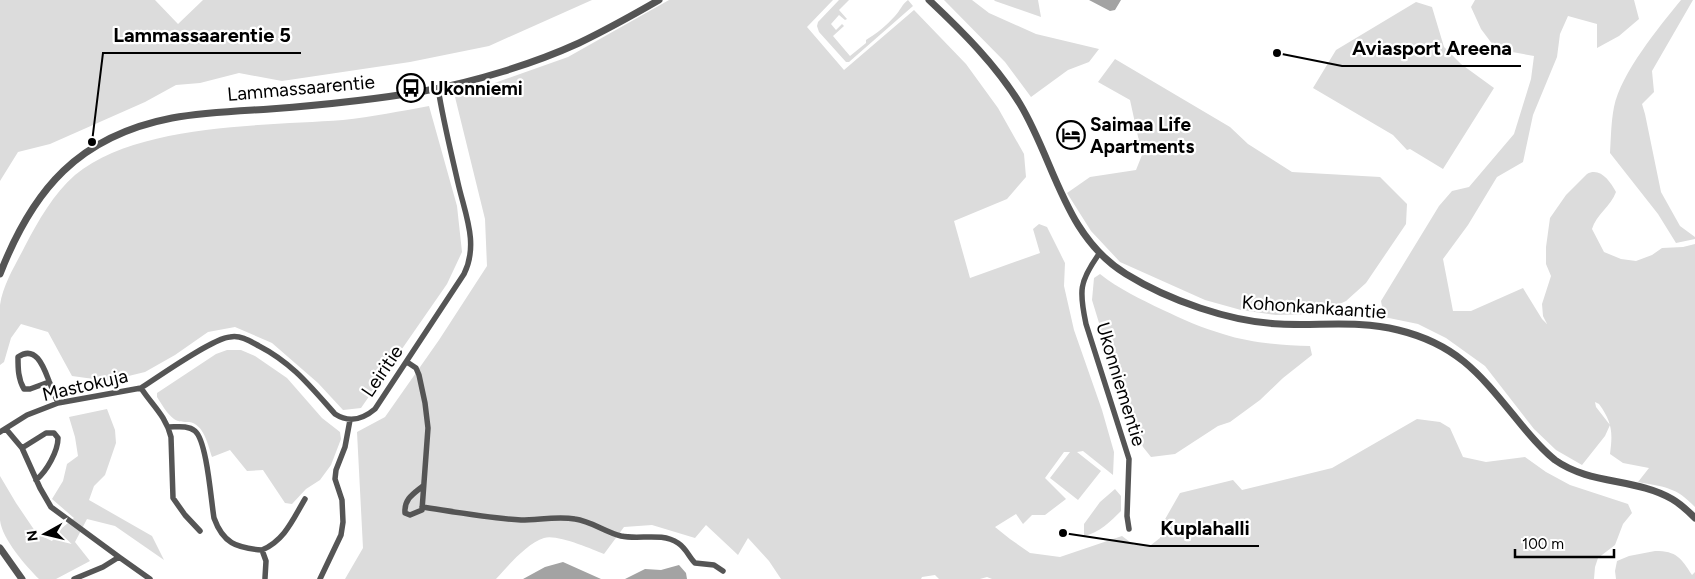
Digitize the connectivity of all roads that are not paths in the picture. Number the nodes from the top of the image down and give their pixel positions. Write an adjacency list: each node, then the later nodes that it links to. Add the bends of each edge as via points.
1 (659, 0): 3 (street, Lammassaarentie, via 579,43 531,62)
2 (930, 0): 4 (street, Kohonkankaantie, via 974,44 1019,102 1036,132 1074,220)
3 (438, 88): 5 (street, Lammassaarentie, via 336,103 186,116 126,131 82,155 48,187 21,228); 6 (street, Leiritie, via 470,226 470,256 464,274)
4 (1099, 254): 18 (street, Kohonkankaantie, via 1147,285 1217,314 1276,324 1380,327 1429,340 1482,376 1527,432 1556,460 1587,475 1659,493 1673,499); 19 (street, Ukonniementie, via 1084,277 1081,302 1129,459)
5 (0, 274)
6 (407, 362): 10 (street, Leiritie, via 375,409 363,418); 15 (street, via 416,368 425,404 428,428)
7 (49, 382): 7 (street, via 44,364 37,357 29,353 18,356 20,382 24,389); 9 (street)
8 (141, 388): 9 (street, Mastokuja); 10 (street, via 214,342 230,336 238,337 286,362 335,414); 11 (street, Mastokuja)
9 (58, 403): 12 (street, Mastokuja, via 27,415)
10 (350, 420): 29 (street, via 335,479 342,500 341,535)
11 (169, 427): 20 (street, via 173,498); 22 (street, via 191,429 202,442 214,518 224,539 252,550)
12 (3, 430): 13 (street)
13 (22, 448): 14 (street); 14 (street, via 46,433 54,433 58,438 43,475)
14 (36, 480): 23 (street, via 51,507)
15 (423, 486): 17 (street); 17 (street, via 408,498 404,506 405,513 410,515)
16 (305, 499): 22 (street, via 281,538)
17 (422, 508): 24 (street, via 513,519 585,520 622,536 671,540 683,547 695,563 714,565)
18 (1695, 518)
19 (1129, 529)
20 (200, 531)
21 (0, 548): 26 (street)
22 (262, 550): 25 (street, via 266,561)
23 (118, 557): 27 (street, via 104,567); 28 (street)
24 (723, 571)
25 (265, 578)
26 (22, 579)
27 (74, 579)
28 (150, 579)
29 (320, 579)

